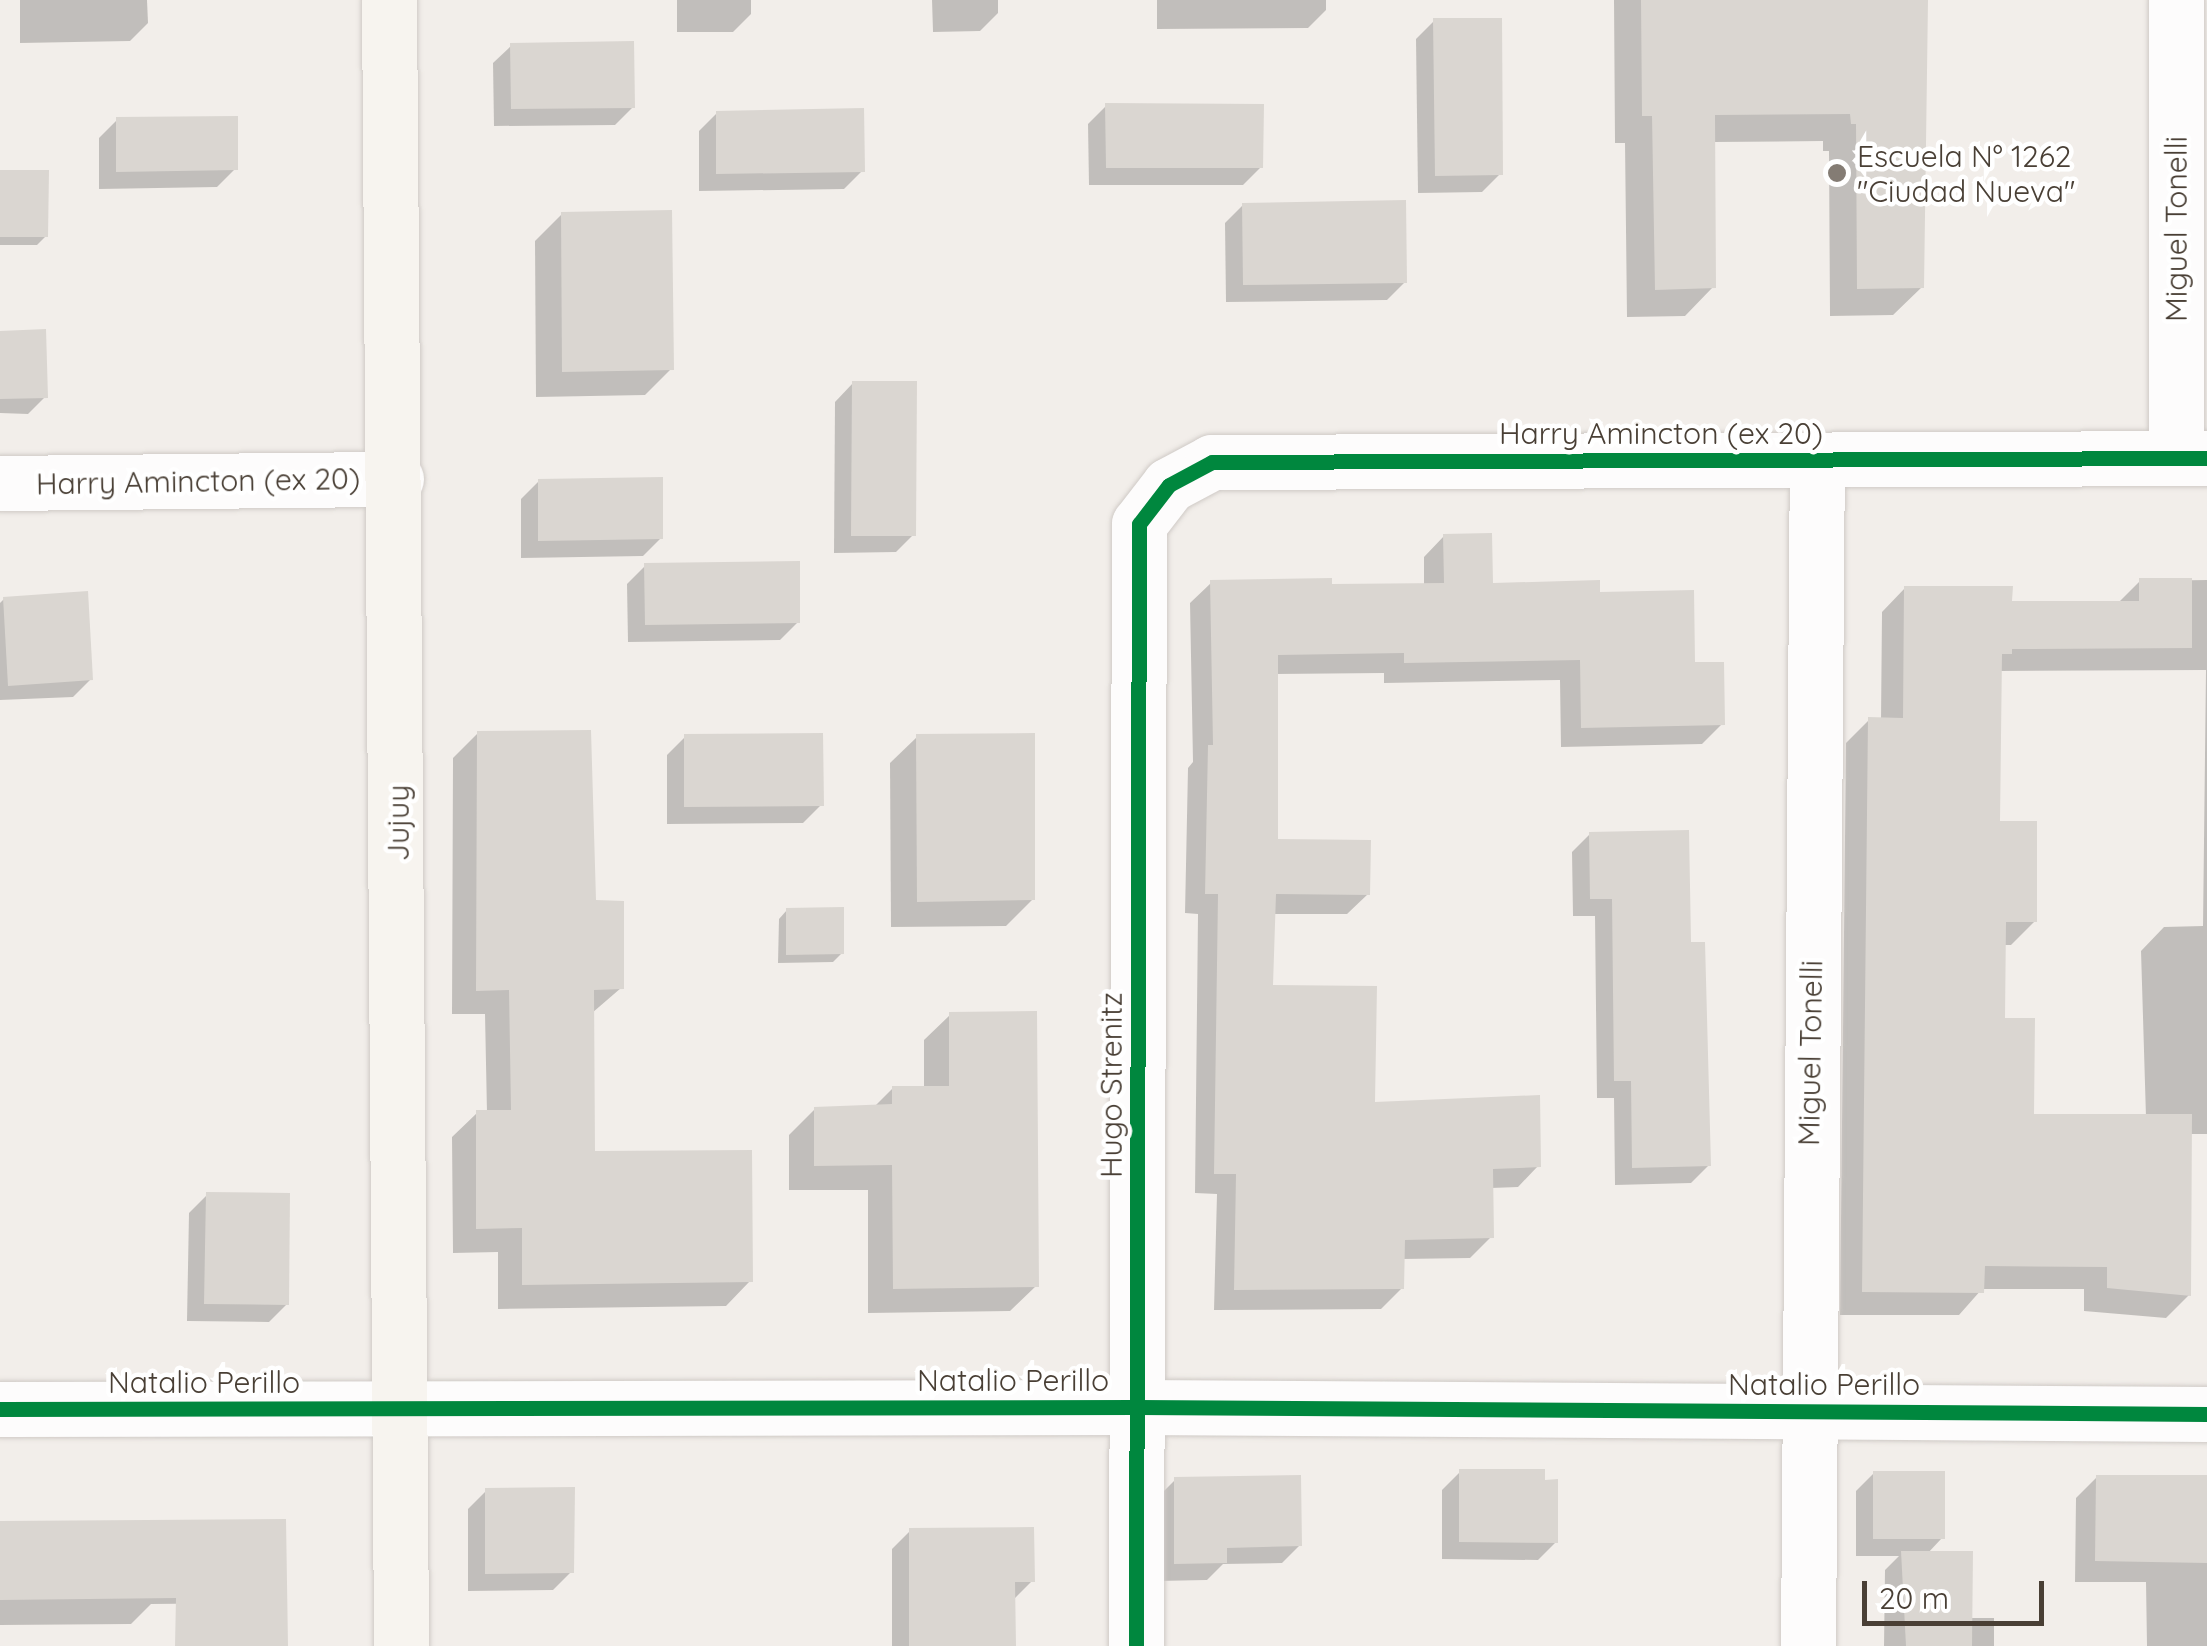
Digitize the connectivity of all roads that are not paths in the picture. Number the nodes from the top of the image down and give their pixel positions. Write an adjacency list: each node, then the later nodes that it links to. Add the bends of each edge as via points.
1 (389, 0): 5 (main road, Jujuy)
2 (2176, 0): 3 (street, Miguel Tonelli)
3 (2192, 458): 4 (street, Harry Amincton (ex 20))
4 (1817, 460): 7 (street, Harry Amincton (ex 20), via 1212,462 1169,486); 11 (street, Miguel Tonelli)
5 (396, 479): 6 (street, Harry Amincton (ex 20)); 10 (main road, Jujuy)
6 (0, 483)
7 (1140, 524): 8 (street, Hugo Strenitz)
8 (1137, 1407): 10 (street, Natalio Perillo); 11 (street, Natalio Perillo); 14 (street, Hugo Strenitz)
9 (0, 1409): 10 (street, Natalio Perillo)
10 (400, 1409): 13 (main road, Jujuy)
11 (1806, 1411): 12 (street, Natalio Perillo); 15 (street, Miguel Tonelli)
12 (2207, 1414)
13 (400, 1646)
14 (1136, 1646)
15 (1808, 1646)

